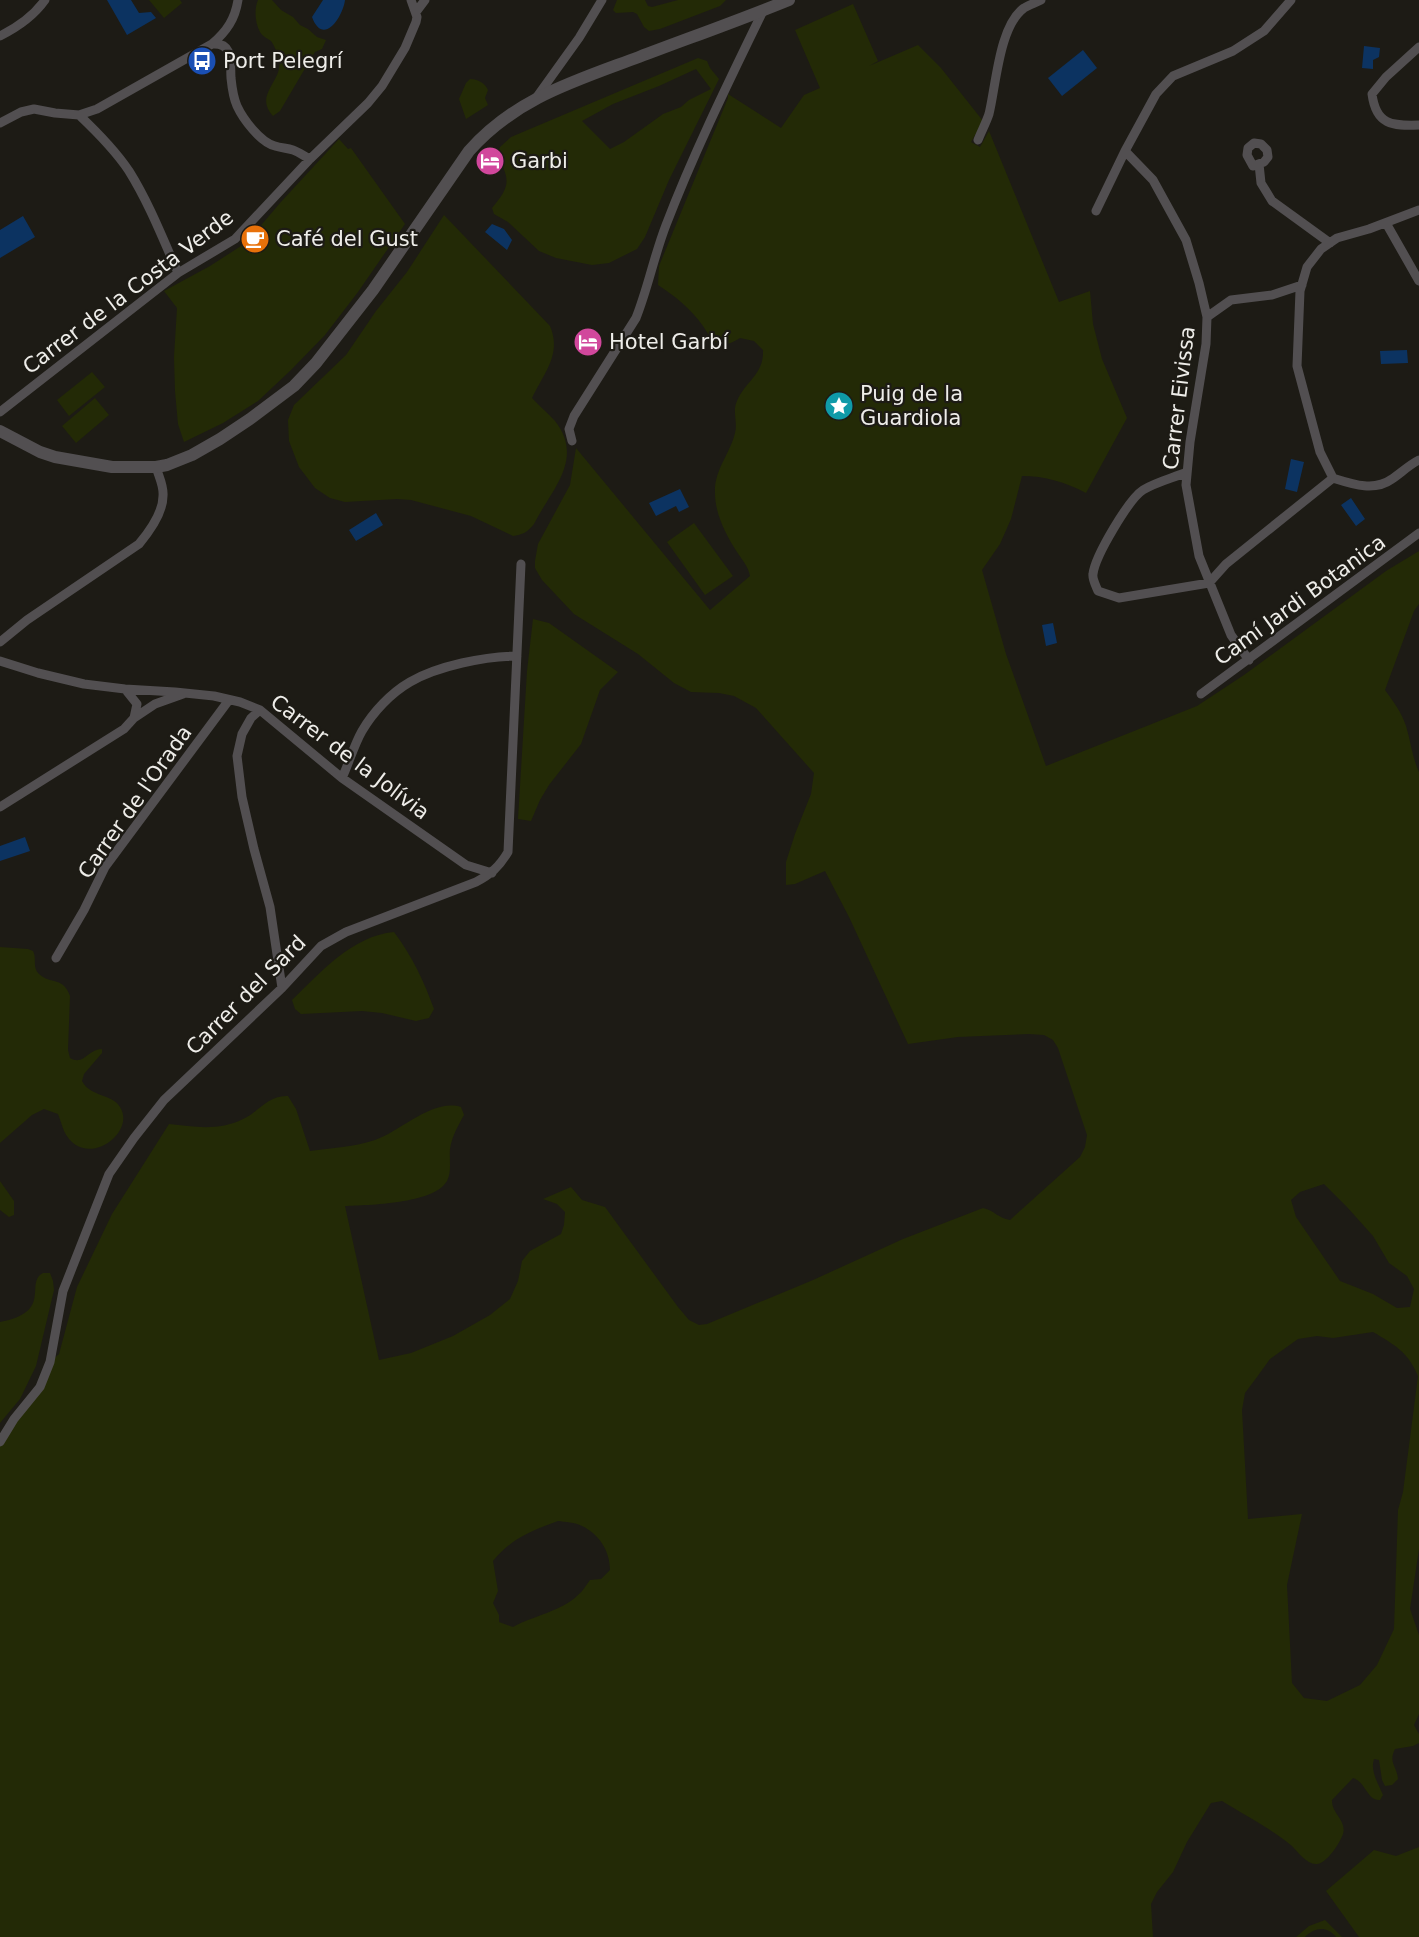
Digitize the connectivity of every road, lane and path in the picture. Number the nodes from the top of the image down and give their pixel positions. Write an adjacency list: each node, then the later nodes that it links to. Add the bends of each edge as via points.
1 (45, 0): 11 (street, via 27,20)
2 (238, 0): 12 (street, via 232,22)
3 (411, 0): 10 (street)
4 (425, 0): 10 (street, Carrer de la Costa Verde)
5 (602, 0): 14 (street)
6 (789, 0): 9 (street)
7 (1041, 0): 18 (street, via 1022,9 1000,51 988,117)
8 (1291, 0): 19 (street, via 1264,31 1233,51 1173,75 1156,94)
9 (763, 11): 14 (street, via 560,87); 32 (street, via 666,225 644,300 574,417 569,429)
10 (416, 12): 20 (street, Carrer de la Costa Verde, via 405,48 382,86)
11 (0, 36)
12 (212, 44): 15 (street, via 97,109); 20 (street, via 226,48 238,108 256,132 272,146 292,149)
13 (1419, 47): 17 (street, via 1372,94 1381,118 1396,126)
14 (535, 100): 34 (street, via 499,122 469,151 373,290 294,386 220,440)
15 (79, 115): 16 (street, via 34,109); 26 (street, via 128,171)
16 (0, 123)
17 (1419, 125)
18 (978, 140)
19 (1125, 151): 23 (street); 29 (street, Carrer Eivissa, via 1153,180 1186,240)
20 (310, 159): 26 (street, Carrer de la Costa Verde, via 235,239)
21 (1259, 164): 25 (street, via 1261,183 1272,201)
22 (1419, 210): 24 (street)
23 (1096, 211)
24 (1386, 223): 25 (street); 27 (street)
25 (1330, 243): 28 (street, via 1307,267)
26 (178, 273): 30 (street, Carrer de la Costa Verde)
27 (1419, 281)
28 (1302, 285): 29 (street, via 1272,296 1231,300); 36 (street, via 1297,366 1320,452)
29 (1207, 317): 35 (street, Carrer Eivissa)
30 (0, 412)
31 (0, 431): 34 (street, via 55,457 112,467)
32 (572, 441)
33 (1419, 460): 36 (street, via 1376,486)
34 (156, 467): 40 (street, via 164,499 148,534)
35 (1187, 472): 39 (street, Carrer Eivissa, via 1199,556); 39 (street, via 1142,490 1114,527 1092,575 1098,591 1119,598)
36 (1333, 478): 39 (street, via 1226,564)
37 (1419, 533): 42 (street, Camí Jardi Botanica)
38 (521, 564): 41 (street)
39 (1209, 583): 42 (street, Carrer Eivissa, via 1231,635)
40 (2, 640): 43 (street, via 0,653)
41 (517, 656): 50 (street, via 475,660 410,682 384,702 363,731); 52 (street, via 508,852)
42 (1249, 660): 46 (street, Camí Jardi Botanica)
43 (4, 663): 44 (street, Carrer de la Jolívia, via 84,684)
44 (125, 689): 45 (street, Carrer de la Jolívia); 49 (street, via 137,704)
45 (185, 693): 47 (street, Carrer de la Jolívia); 49 (street, via 155,704)
46 (1201, 694)
47 (230, 700): 48 (street, Carrer de la Jolívia); 53 (street, Carrer de l'Orada, via 105,867)
48 (260, 710): 50 (street, Carrer de la Jolívia); 54 (street, via 242,734 237,756 242,797 270,907)
49 (134, 718): 51 (street, via 103,743)
50 (342, 778): 52 (street, Carrer de la Jolívia, via 466,865)
51 (0, 807)
52 (492, 873): 54 (street, Carrer del Sard, via 329,941)
53 (56, 958)
54 (282, 988): 55 (street, Carrer del Sard, via 164,1100 109,1174 63,1291 50,1362 40,1387)
55 (0, 1442)

